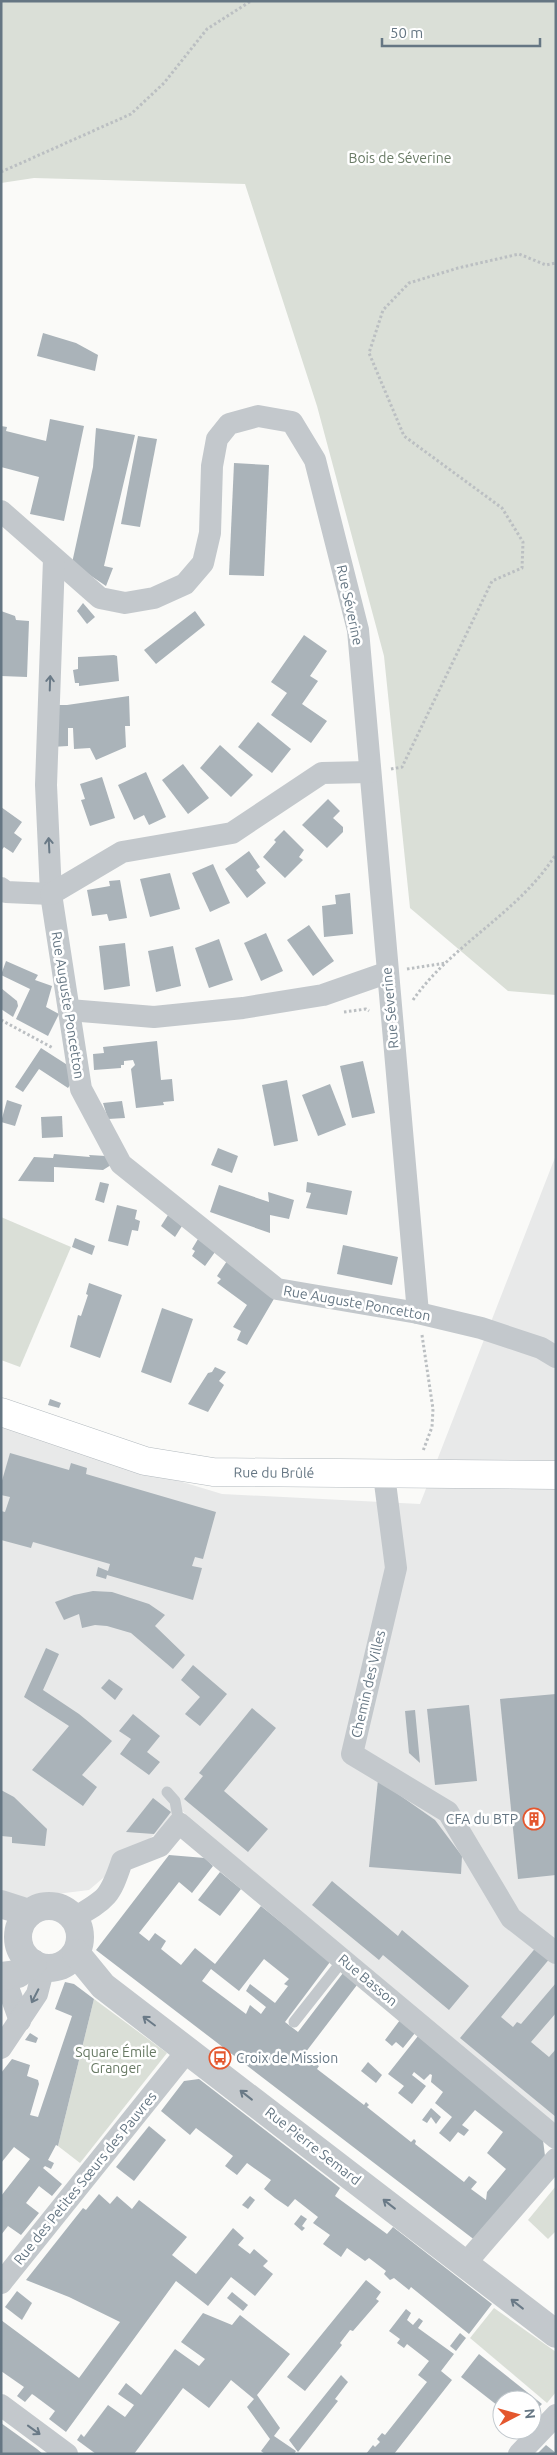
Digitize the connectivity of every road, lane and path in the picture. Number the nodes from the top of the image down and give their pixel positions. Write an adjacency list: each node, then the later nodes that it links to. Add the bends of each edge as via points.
1 (251, 1): 2 (path, via 207,29 164,83 131,114)
2 (1, 172)
3 (556, 263): 6 (path, via 546,265 519,254 458,268 409,283 383,310 369,352 404,436 502,508 523,542 522,568 492,581 402,767)
4 (1, 511): 5 (street, Rue Séverine)
5 (54, 559): 6 (street, Rue Séverine, via 100,598 125,603 154,598 185,584 202,563 210,532 212,466 217,439 229,424 258,416 292,422 315,460 358,630); 9 (street, Rue Auguste Poncetton, one-way to 5, via 46,785)
6 (370, 772): 9 (street, via 322,773 232,833 122,852); 11 (street, Rue Séverine)
7 (556, 854): 10 (path, via 506,912)
8 (1, 888): 9 (street, via 6,892)
9 (51, 894): 12 (street, Rue Auguste Poncetton)
10 (446, 962): 11 (path); 13 (path, via 411,1003)
11 (386, 973): 12 (street, via 323,995 243,1008 154,1017); 13 (street, Rue Séverine)
12 (69, 1010): 15 (street, Rue Auguste Poncetton)
13 (390, 1018): 16 (street, Rue Séverine)
14 (1, 1020): 15 (path, via 66,1054)
15 (74, 1045): 16 (street, Rue Auguste Poncetton, via 81,1089 121,1164 278,1289)
16 (420, 1323): 17 (street, Rue Auguste Poncetton, via 507,1336); 19 (path, via 433,1409)
17 (556, 1357)
18 (1, 1412): 20 (main road, Rue du Brûlé, via 145,1461 213,1472)
19 (432, 1427)
20 (384, 1475): 21 (main road, Rue du Brûlé); 29 (street, Chemin des Villes, via 396,1568 352,1754 448,1812 511,1918)
21 (556, 1475)
22 (167, 1792): 23 (lane, via 175,1801)
23 (179, 1823): 26 (street, via 160,1846 122,1861 112,1891); 30 (street, Rue Basson)
24 (1, 1904): 25 (street)
25 (29, 1913): 26 (street, via 40,1907 52,1906); 27 (street, via 21,1924)
26 (74, 1918): 28 (street, via 80,1936)
27 (20, 1947): 28 (street, via 65,1963); 31 (street, via 18,1974); 32 (street, one-way to 32, via 37,1994)
28 (76, 1952): 35 (street, Rue Pierre Semard, one-way to 28, via 103,1986)
29 (556, 1953)
30 (344, 1960): 33 (lane); 36 (street, Rue Basson)
31 (1, 1978): 32 (street)
32 (20, 2021): 34 (street)
33 (294, 2022)
34 (1, 2048)
35 (188, 2050): 38 (street, Rue Pierre Semard, one-way to 35); 39 (street, Rue des Petites Sœurs des Pauvres)
36 (556, 2138)
37 (556, 2159): 38 (street)
38 (465, 2264): 40 (street, Rue Pierre Semard, one-way to 38)
39 (1, 2282)
40 (556, 2334)
41 (1, 2406): 43 (street, one-way to 43)
42 (556, 2415): 44 (street)
43 (67, 2454)
44 (520, 2454)

